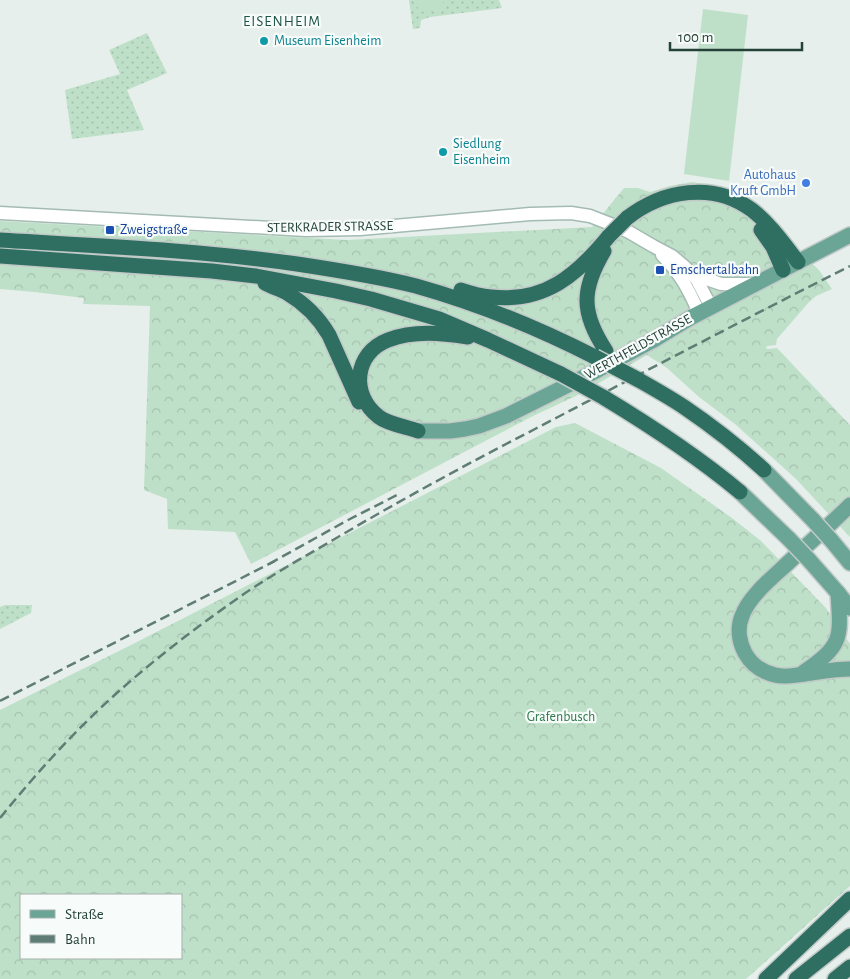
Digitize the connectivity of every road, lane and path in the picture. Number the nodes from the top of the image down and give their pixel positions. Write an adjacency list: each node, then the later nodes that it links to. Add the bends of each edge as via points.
1 (0, 213): 6 (street, STERKRADER STRASSE, via 336,230 565,212 598,219)
2 (628, 220): 4 (highway); 8 (highway, via 644,206 672,195 715,193 752,210); 9 (highway, via 657,205 680,199 725,202 745,214 762,231)
3 (850, 235): 8 (main road, WERTHFELDSTRASSE)
4 (611, 237): 12 (highway, via 571,275 553,286 523,296 489,297 405,276); 16 (highway, via 591,275 587,299)
5 (0, 240): 12 (highway, via 216,254)
6 (653, 246): 10 (street, STERKRADER STRASSE, via 672,256); 14 (street, STERKRADER STRASSE)
7 (0, 256): 11 (highway)
8 (798, 262): 9 (main road, WERTHFELDSTRASSE)
9 (783, 270): 13 (main road, WERTHFELDSTRASSE)
10 (692, 274): 13 (street, via 721,284); 14 (street, STERKRADER STRASSE, via 701,287)
11 (256, 276): 15 (highway, via 372,299 439,319); 17 (highway, via 297,300 323,326 358,401 372,417 392,429)
12 (382, 278): 16 (highway, via 500,314)
13 (755, 284): 14 (main road, WERTHFELDSTRASSE)
14 (705, 310): 17 (main road, WERTHFELDSTRASSE, via 606,366 506,416 464,429)
15 (488, 340): 17 (highway, via 420,333 389,339 370,353 359,376 369,407 384,420); 19 (highway, bridge, via 603,397 669,438)
16 (600, 354): 18 (highway, bridge, via 699,417)
17 (418, 432)
18 (764, 470): 21 (main road, bridge, via 814,520)
19 (740, 492): 22 (main road, bridge)
20 (850, 505): 25 (main road, via 757,593 741,618 740,640 755,665 774,675 789,677)
21 (850, 563)
22 (838, 593): 23 (main road); 25 (main road, via 840,621 837,640 827,655)
23 (850, 608)
24 (850, 669): 25 (main road)
25 (801, 674)
26 (850, 899): 29 (highway)
27 (850, 936): 30 (highway)
28 (850, 967): 31 (highway)
29 (766, 979)
30 (796, 979)
31 (836, 979)

